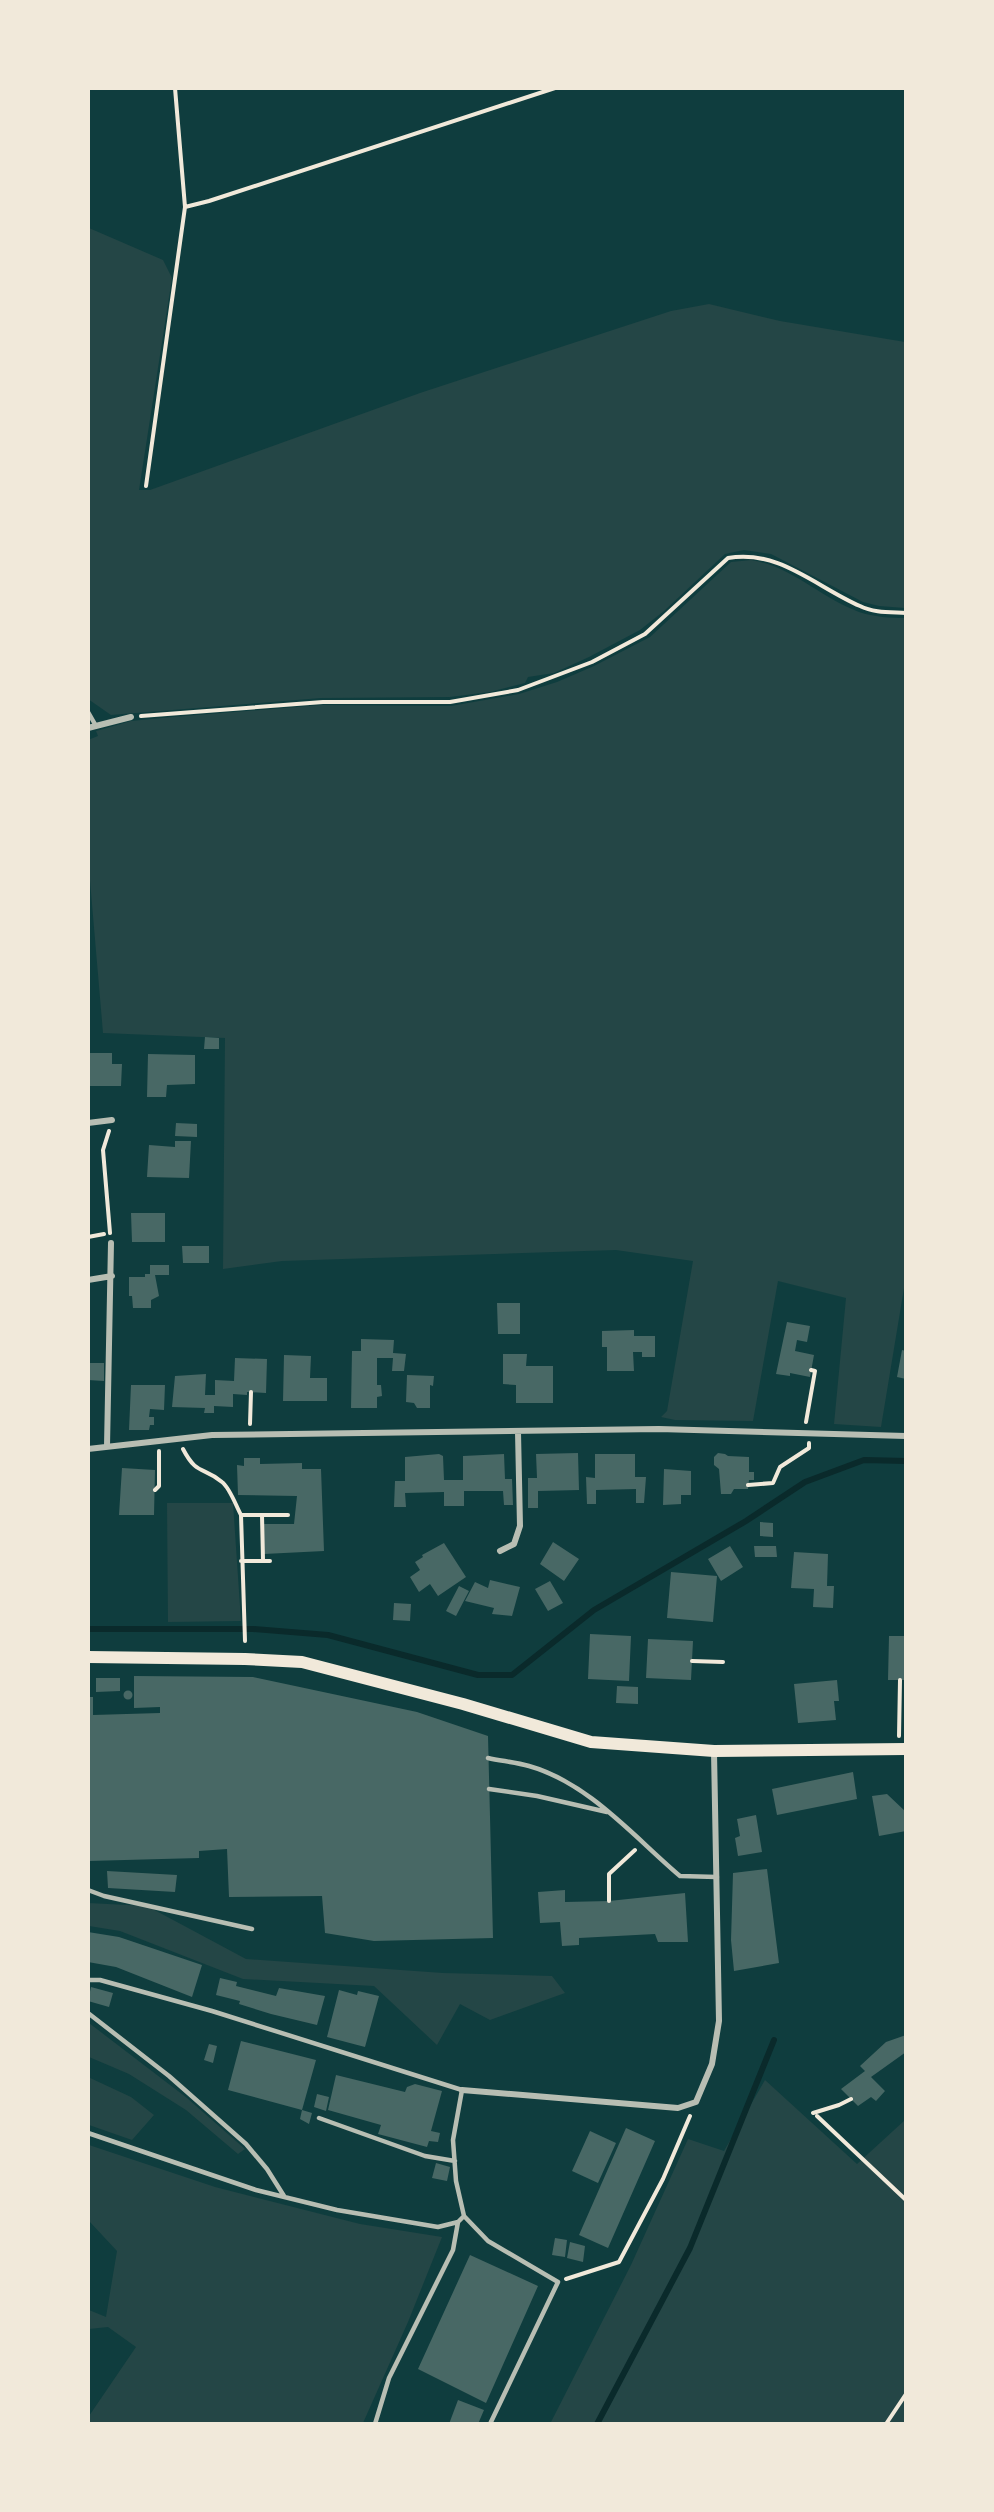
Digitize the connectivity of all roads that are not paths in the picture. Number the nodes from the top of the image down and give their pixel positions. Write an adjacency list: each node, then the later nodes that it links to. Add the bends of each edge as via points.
1 (88, 712): 3 (lane)
2 (131, 717): 3 (street)
3 (96, 726): 4 (street)
4 (88, 728)
5 (112, 1120): 6 (street)
6 (88, 1123)
7 (111, 1243): 8 (street)
8 (112, 1276): 9 (street); 12 (street)
9 (88, 1280)
10 (518, 1432): 11 (street, via 658,1430); 12 (street, via 212,1435); 14 (street, via 520,1526 514,1544)
11 (906, 1436)
12 (108, 1446): 13 (street)
13 (88, 1449)
14 (500, 1551)
15 (88, 1657): 17 (main road, via 302,1662 591,1742)
16 (906, 1749): 17 (main road)
17 (714, 1752): 21 (street)
18 (488, 1758): 20 (lane, via 530,1766 570,1784)
19 (489, 1789): 20 (lane)
20 (610, 1812): 21 (lane, via 681,1876)
21 (717, 1877): 26 (street, via 719,2021 712,2064 696,2102 678,2108)
22 (88, 1890): 23 (lane)
23 (252, 1929)
24 (88, 1980): 26 (lane, via 212,2011)
25 (88, 2013): 30 (lane, via 169,2076 246,2144)
26 (462, 2090): 29 (lane, via 453,2140)
27 (319, 2118): 29 (lane, via 425,2156)
28 (88, 2133): 30 (lane)
29 (455, 2161): 31 (lane)
30 (284, 2196): 32 (lane, via 337,2210 438,2227)
31 (464, 2217): 32 (lane); 34 (lane, via 488,2241 558,2282)
32 (458, 2222): 33 (lane, via 453,2250 389,2378)
33 (375, 2424)
34 (490, 2424)

